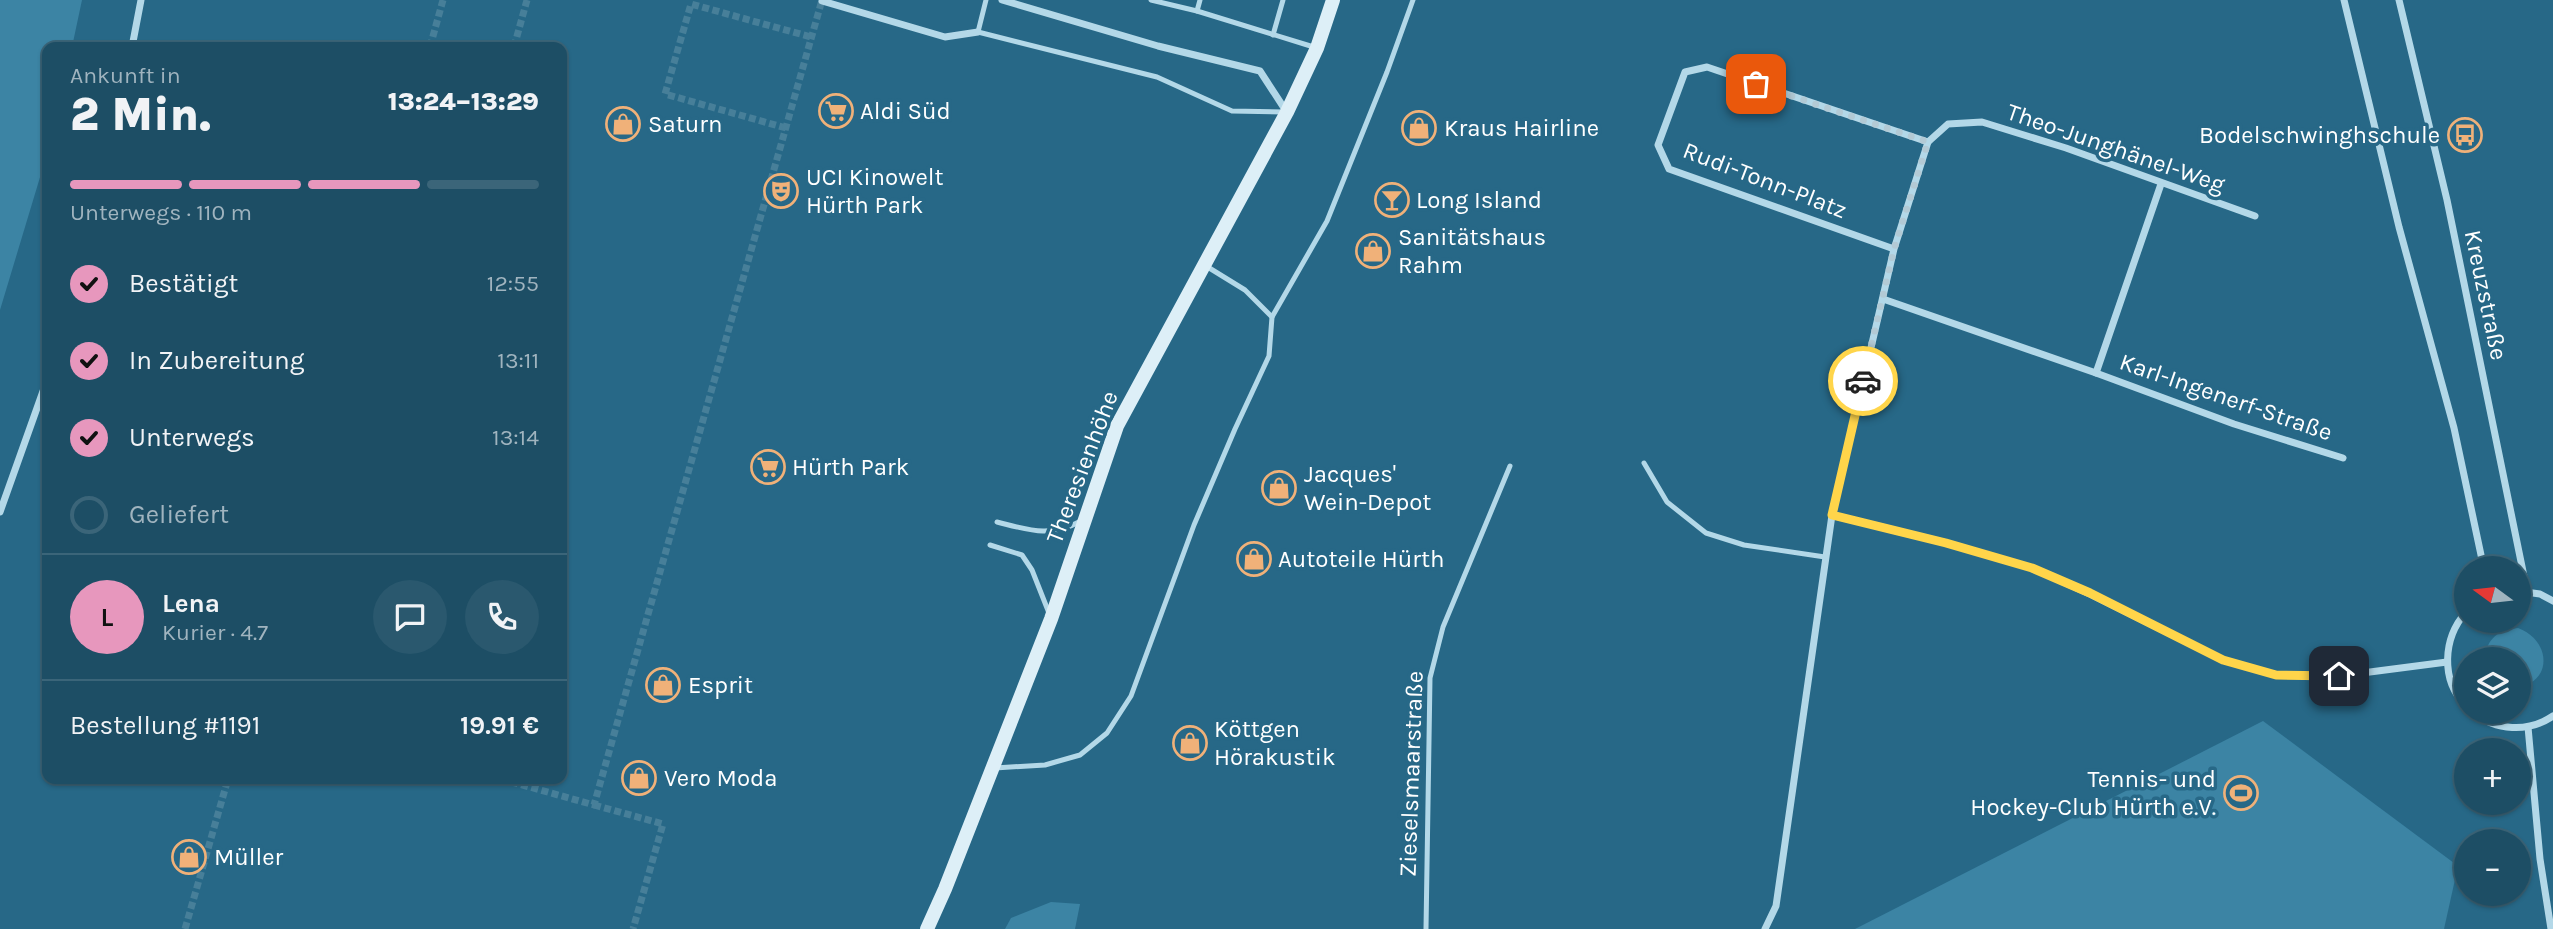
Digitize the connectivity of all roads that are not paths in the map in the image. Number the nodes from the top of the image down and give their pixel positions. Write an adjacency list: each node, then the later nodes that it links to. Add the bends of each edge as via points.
1 (141, 0): 15 (street)
2 (986, 0): 13 (lane)
3 (1002, 0): 17 (street, via 1260,71)
4 (1151, 0): 12 (lane)
5 (1200, 0): 12 (lane)
6 (1283, 0): 14 (lane)
7 (1333, 0): 16 (street, Theresienhöhe)
8 (1413, 0): 24 (lane, via 1327,221)
9 (2344, 0): 35 (street, via 2454,428)
10 (2399, 0): 36 (street, Kreuzstraße, via 2446,200)
11 (822, 1): 13 (street, via 945,37)
12 (1197, 10): 14 (lane)
13 (978, 32): 17 (lane, via 1157,77 1232,111)
14 (1273, 35): 16 (lane)
15 (133, 42)
16 (1317, 48): 17 (street, Theresienhöhe)
17 (1287, 112): 22 (street, Theresienhöhe)
18 (1928, 142): 19 (street, Theo-Junghänel-Weg, via 1948,124 1982,122); 21 (street); 21 (street, Rudi-Tonn-Platz, via 1707,67 1685,72 1658,145 1669,169)
19 (2161, 184): 20 (street, Theo-Junghänel-Weg); 25 (street, Karl-Ingenerf-Straße)
20 (2255, 216)
21 (1894, 249): 23 (street)
22 (1204, 264): 24 (lane, via 1245,290); 32 (street, Theresienhöhe, via 1117,426)
23 (1882, 299): 25 (street, Karl-Ingenerf-Straße); 31 (street)
24 (1272, 317): 47 (lane, via 1269,356 1195,525 1131,696 1107,733 1080,755 1045,765)
25 (2096, 373): 27 (street, Karl-Ingenerf-Straße)
26 (42, 394): 30 (street)
27 (2343, 458)
28 (1644, 463): 37 (lane, via 1667,502 1706,533 1744,545)
29 (1510, 466): 49 (lane, Zieselsmaarstraße, via 1443,627 1430,678)
30 (0, 512)
31 (1832, 515): 37 (street); 42 (street, via 2032,568 2223,660 2276,675 2339,676)
32 (1084, 520): 33 (lane, via 1064,531); 40 (street, Theresienhöhe)
33 (997, 522)
34 (990, 545): 40 (lane, via 1022,555)
35 (2481, 556)
36 (2516, 556)
37 (1825, 557): 50 (street, via 1776,906)
38 (2531, 594): 39 (street)
39 (2553, 601)
40 (1051, 619): 47 (street, Theresienhöhe)
41 (2454, 629): 42 (street)
42 (2447, 662): 43 (street)
43 (2454, 688)
44 (2553, 716): 46 (street)
45 (2493, 724): 46 (street)
46 (2528, 727): 51 (street)
47 (993, 768): 48 (street, Theresienhöhe)
48 (926, 929)
49 (1426, 929)
50 (1765, 929)
51 (2551, 929)

